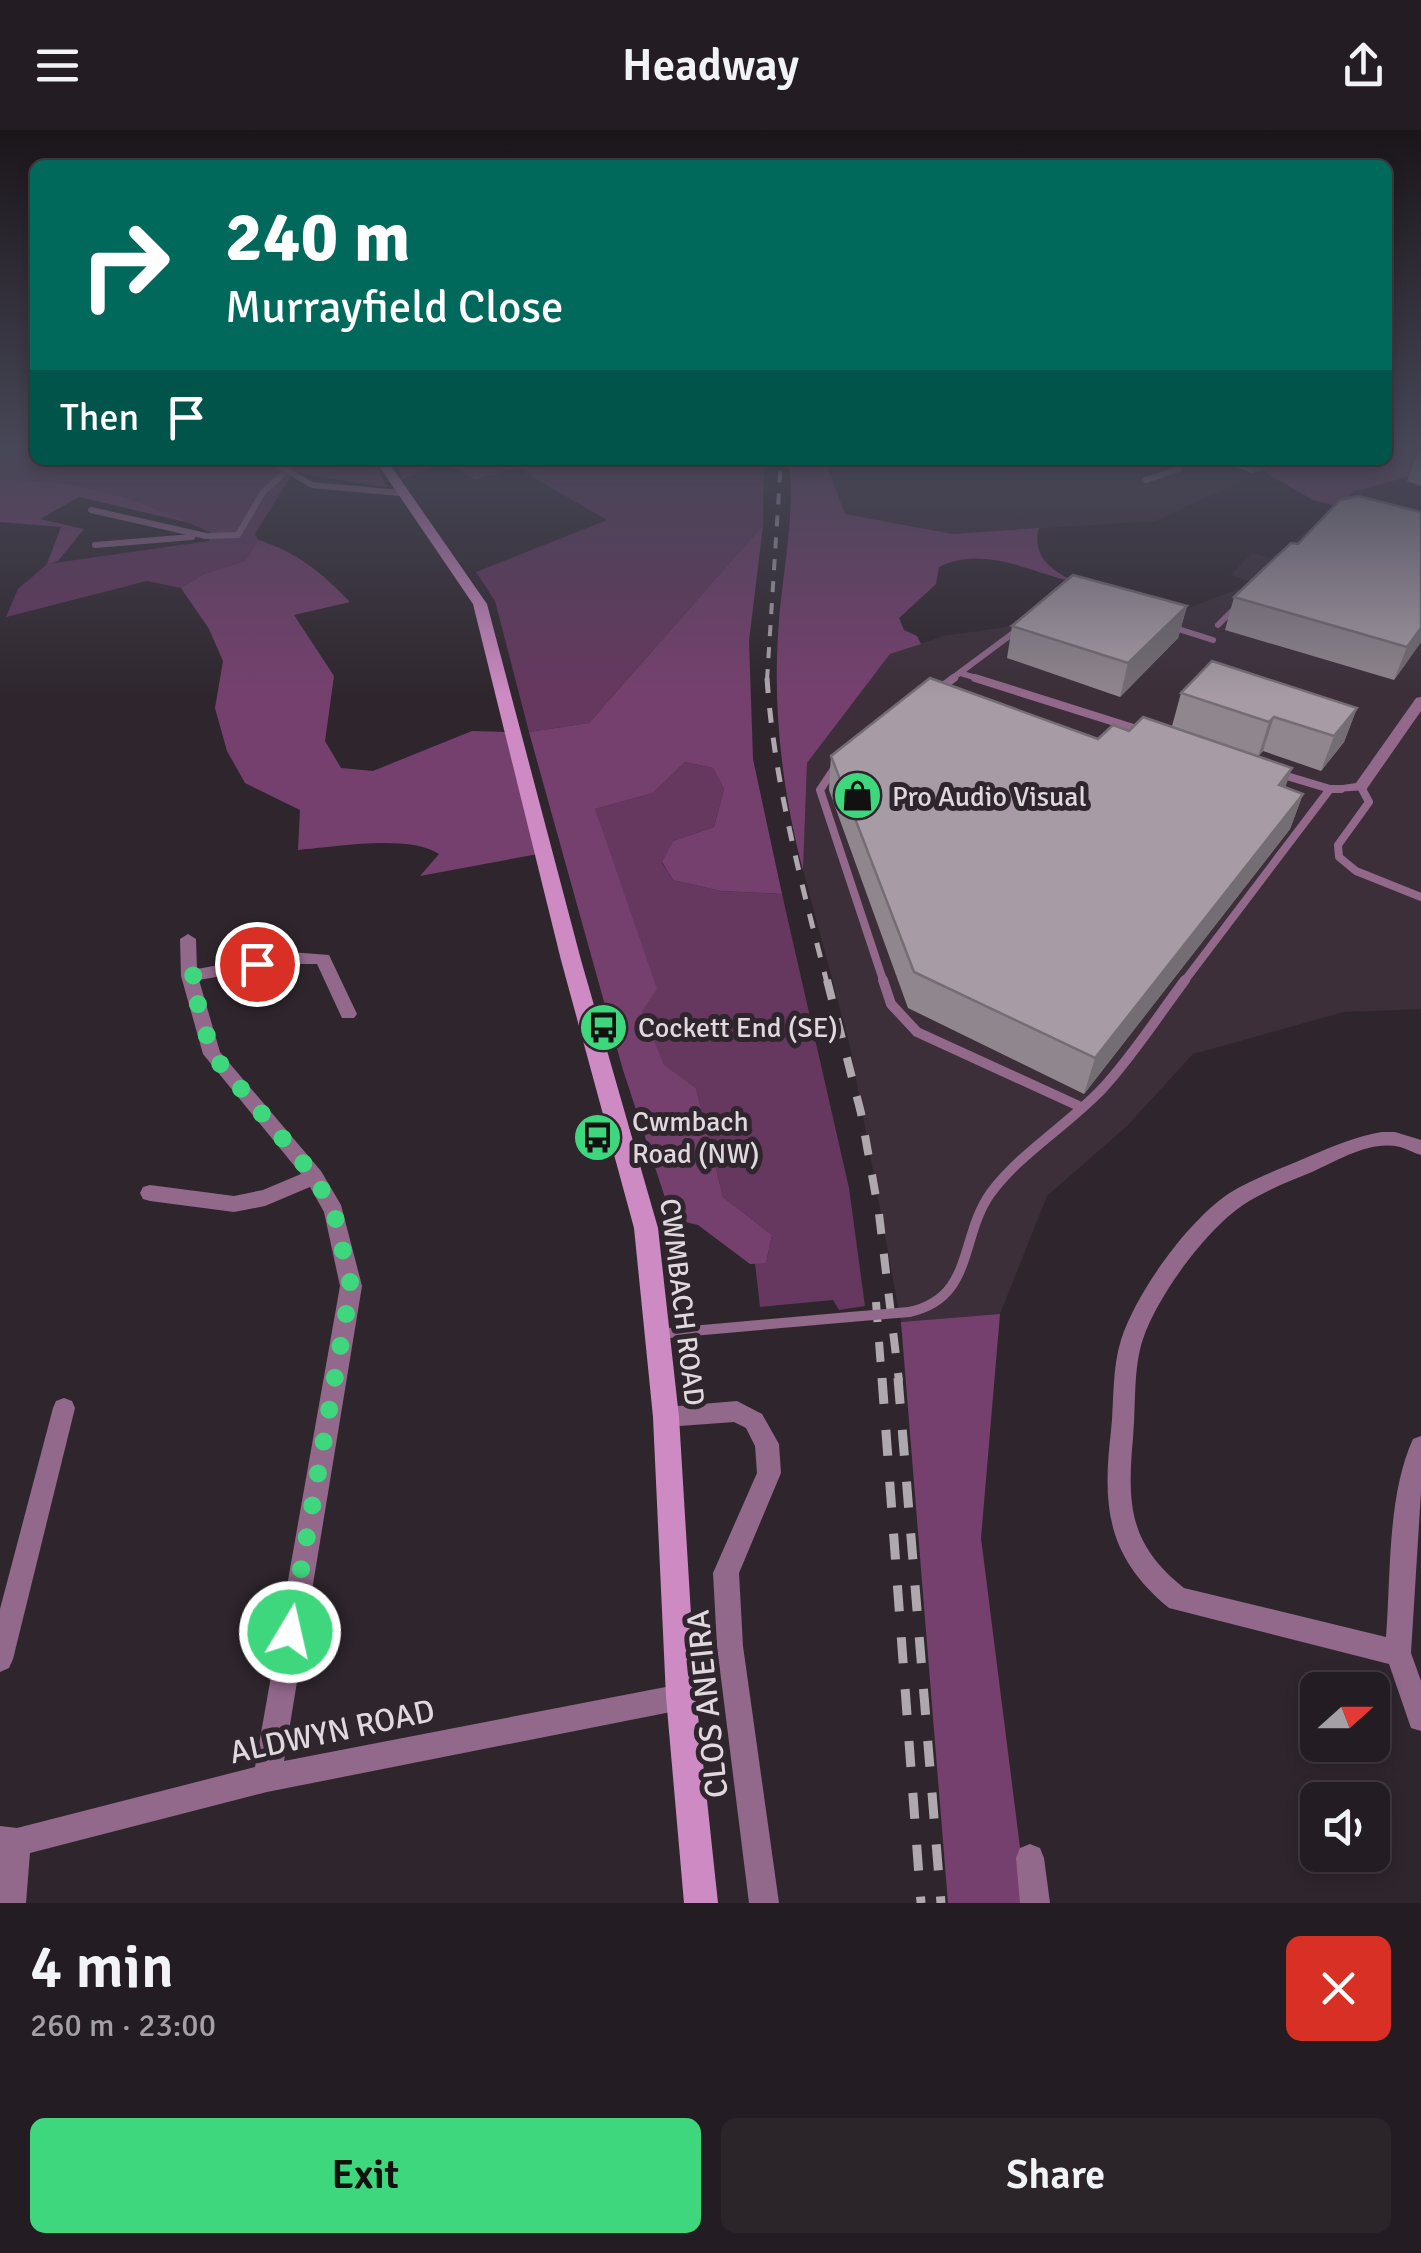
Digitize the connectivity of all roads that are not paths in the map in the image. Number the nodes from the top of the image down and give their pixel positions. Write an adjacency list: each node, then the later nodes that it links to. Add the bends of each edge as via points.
1 (186, 532): 4 (lane)
2 (243, 532): 4 (lane)
3 (428, 532): 29 (main road, CWMBACH ROAD, via 480,604 641,1210)
4 (200, 535): 5 (lane)
5 (95, 545)
6 (1242, 602): 9 (lane)
7 (1152, 621): 10 (lane)
8 (1028, 622): 11 (lane)
9 (1218, 625)
10 (1213, 640)
11 (960, 673): 12 (lane); 14 (lane)
12 (929, 696)
13 (1421, 701): 17 (street)
14 (1162, 737)
15 (838, 764): 25 (lane, via 820,790 891,1004 917,1032)
16 (1279, 784): 18 (lane, via 1268,773)
17 (1361, 787): 18 (street); 21 (lane, via 1369,802 1338,845 1338,857 1356,872)
18 (1336, 789): 20 (lane)
19 (1302, 802): 20 (lane)
20 (1314, 811): 25 (lane, via 1103,1088)
21 (1421, 897)
22 (188, 939): 23 (street)
23 (190, 976): 24 (street, via 290,958 324,959); 27 (street, via 212,1054)
24 (348, 1014)
25 (1081, 1107): 29 (lane, bridge, via 992,1194 956,1286 928,1308)
26 (1421, 1148): 33 (street, via 1369,1139 1224,1208 1178,1261 1132,1339 1116,1488 1131,1552 1154,1584 1178,1599)
27 (314, 1176): 28 (street, via 225,1205 190,1194); 37 (street, via 334,1212 351,1286)
28 (150, 1193)
29 (656, 1334): 31 (main road, CWMBACH ROAD)
30 (64, 1408): 34 (street)
31 (666, 1417): 35 (main road, CWMBACH ROAD); 42 (street, CLOS ANEIRA, via 737,1411 754,1421 768,1444 769,1473 726,1574)
32 (1421, 1446): 33 (street, via 1409,1492)
33 (1398, 1653): 36 (street)
34 (0, 1658)
35 (681, 1697): 37 (street, ALDWYN ROAD); 41 (main road, CWMBACH ROAD)
36 (1421, 1718)
37 (267, 1778): 38 (street, ALDWYN ROAD)
38 (8, 1841): 40 (street)
39 (1030, 1858): 43 (street)
40 (11, 1903)
41 (701, 1903)
42 (764, 1903)
43 (1036, 1903)

